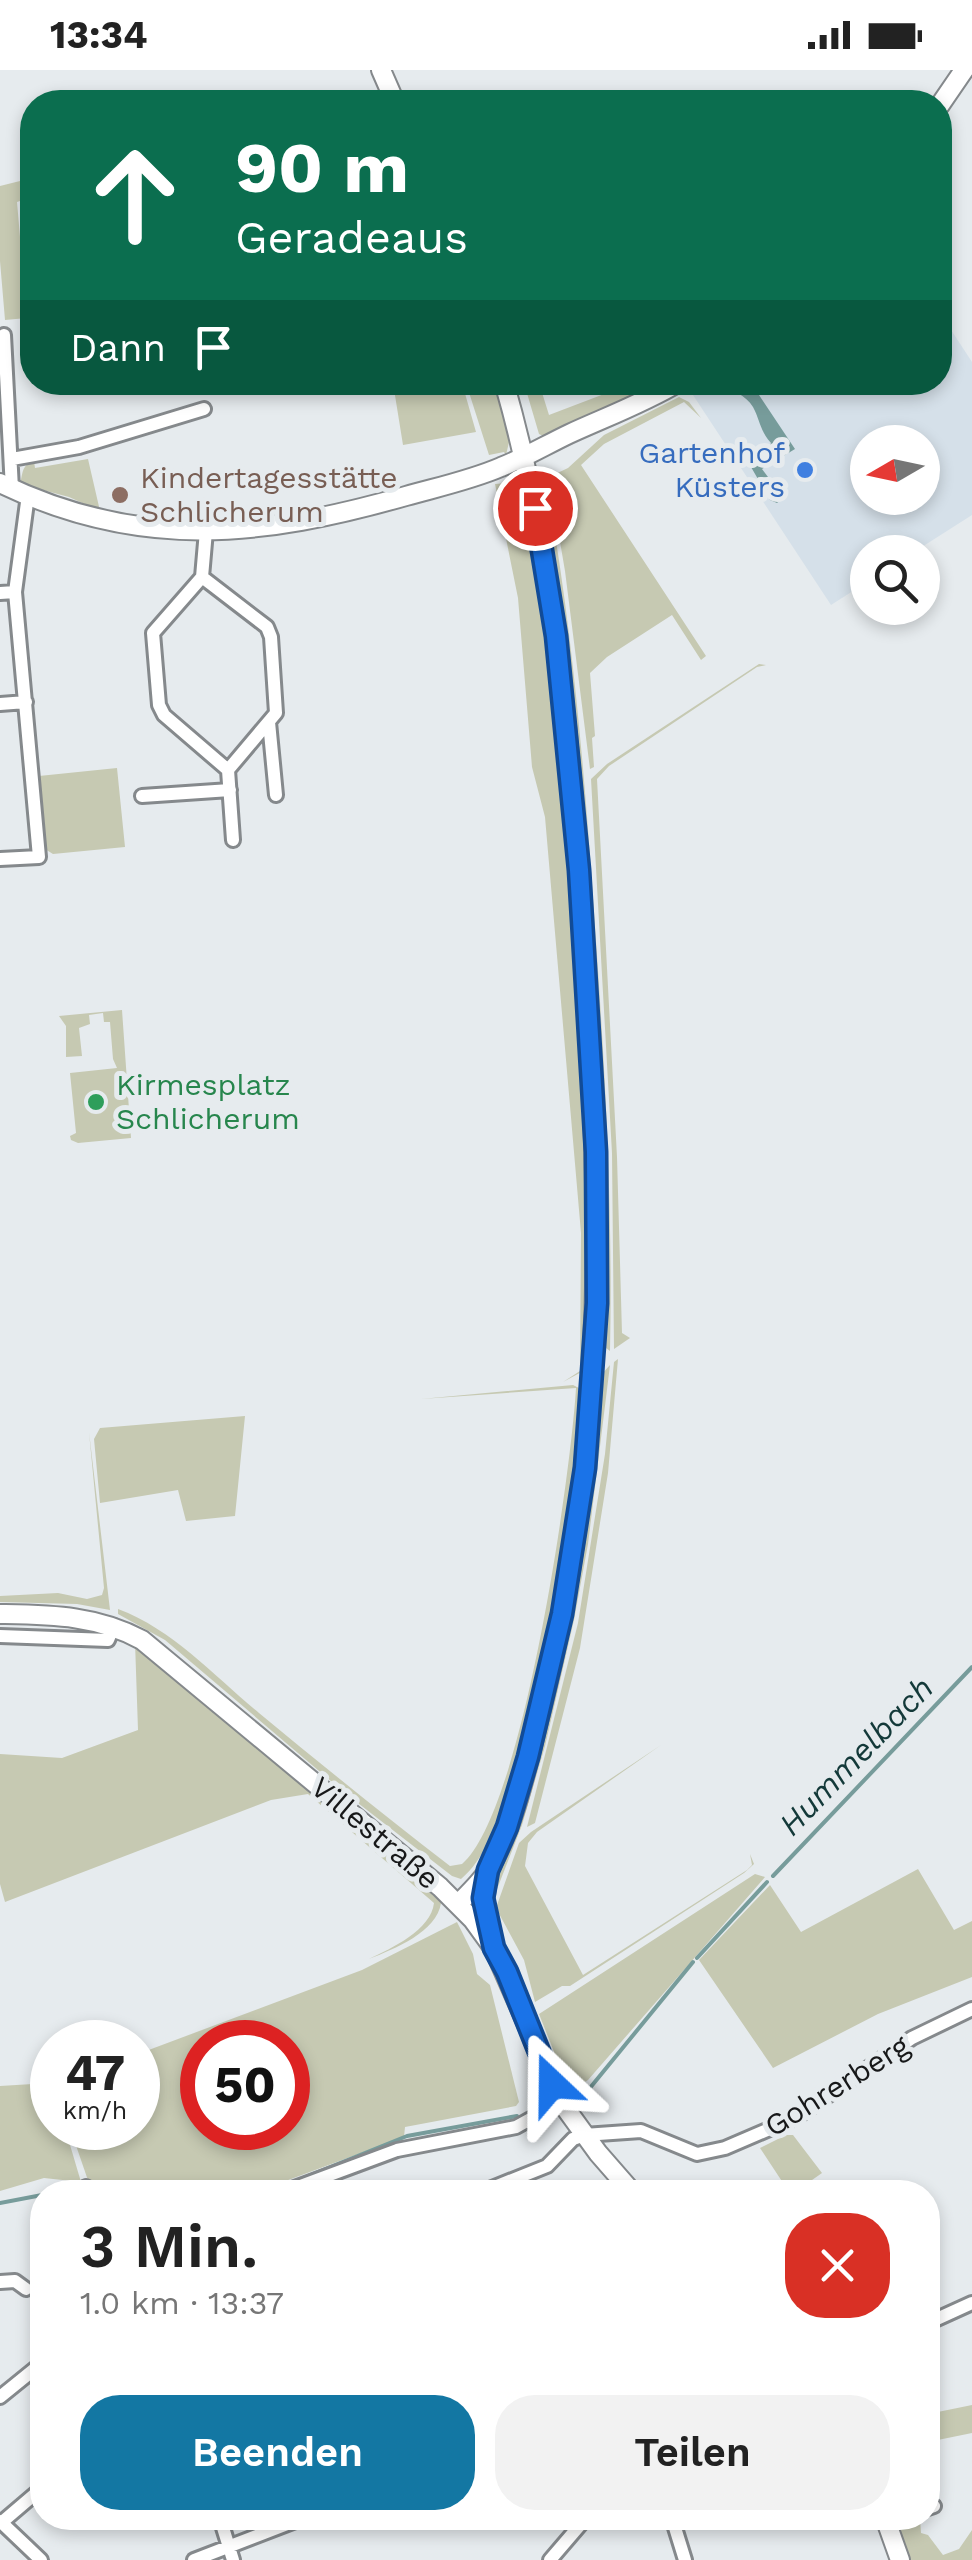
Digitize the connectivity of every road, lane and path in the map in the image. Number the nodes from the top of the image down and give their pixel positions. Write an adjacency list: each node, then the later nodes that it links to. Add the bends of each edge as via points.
1 (4, 334): 6 (street)
2 (508, 395): 5 (main road)
3 (652, 395): 5 (main road)
4 (204, 409): 6 (street, via 78,447)
5 (524, 456): 8 (main road, via 311,521); 24 (main road, via 554,614 573,804 594,1110 597,1303 585,1468 562,1614 525,1768)
6 (12, 459): 7 (street)
7 (13, 489): 8 (main road, via 114,522); 10 (street)
8 (206, 531): 9 (street)
9 (202, 577): 14 (street, via 269,631 277,707); 15 (street, via 154,631 159,705)
10 (15, 592): 11 (street); 12 (street)
11 (0, 593)
12 (26, 702): 13 (street); 20 (street, via 39,858)
13 (0, 704)
14 (269, 722): 15 (street); 17 (street)
15 (228, 770): 16 (street)
16 (230, 790): 18 (street); 19 (street)
17 (276, 795)
18 (142, 796)
19 (233, 840)
20 (0, 859)
21 (0, 1614): 22 (main road, Villestraße)
22 (114, 1626): 23 (street, via 108,1640); 25 (main road, Villestraße, via 169,1660)
23 (0, 1636)
24 (488, 1870): 25 (main road); 26 (main road, via 484,1904)
25 (458, 1904): 26 (main road, Villestraße)
26 (494, 1948): 28 (main road, Villestraße)
27 (972, 2009): 29 (street, Gohrerberg, via 912,2038 795,2118 714,2152 692,2153 640,2131)
28 (562, 2102): 29 (main road, Villestraße); 30 (street, via 516,2127 398,2150)
29 (584, 2135): 31 (street, via 547,2166); 32 (main road, Villestraße)
30 (317, 2180)
31 (512, 2180)
32 (622, 2180)
33 (0, 2282): 34 (street)
34 (26, 2288)
35 (972, 2303): 36 (street)
36 (940, 2318)
37 (30, 2373): 38 (street)
38 (0, 2397)
39 (30, 2498): 40 (street)
40 (1, 2522): 48 (street)
41 (224, 2530): 47 (street)
42 (272, 2530): 46 (street)
43 (576, 2530): 50 (street)
44 (676, 2530): 51 (street)
45 (890, 2530): 52 (main road)
46 (267, 2532): 47 (street)
47 (232, 2554): 49 (street)
48 (41, 2560)
49 (194, 2560)
50 (550, 2560)
51 (685, 2560)
52 (900, 2560)

